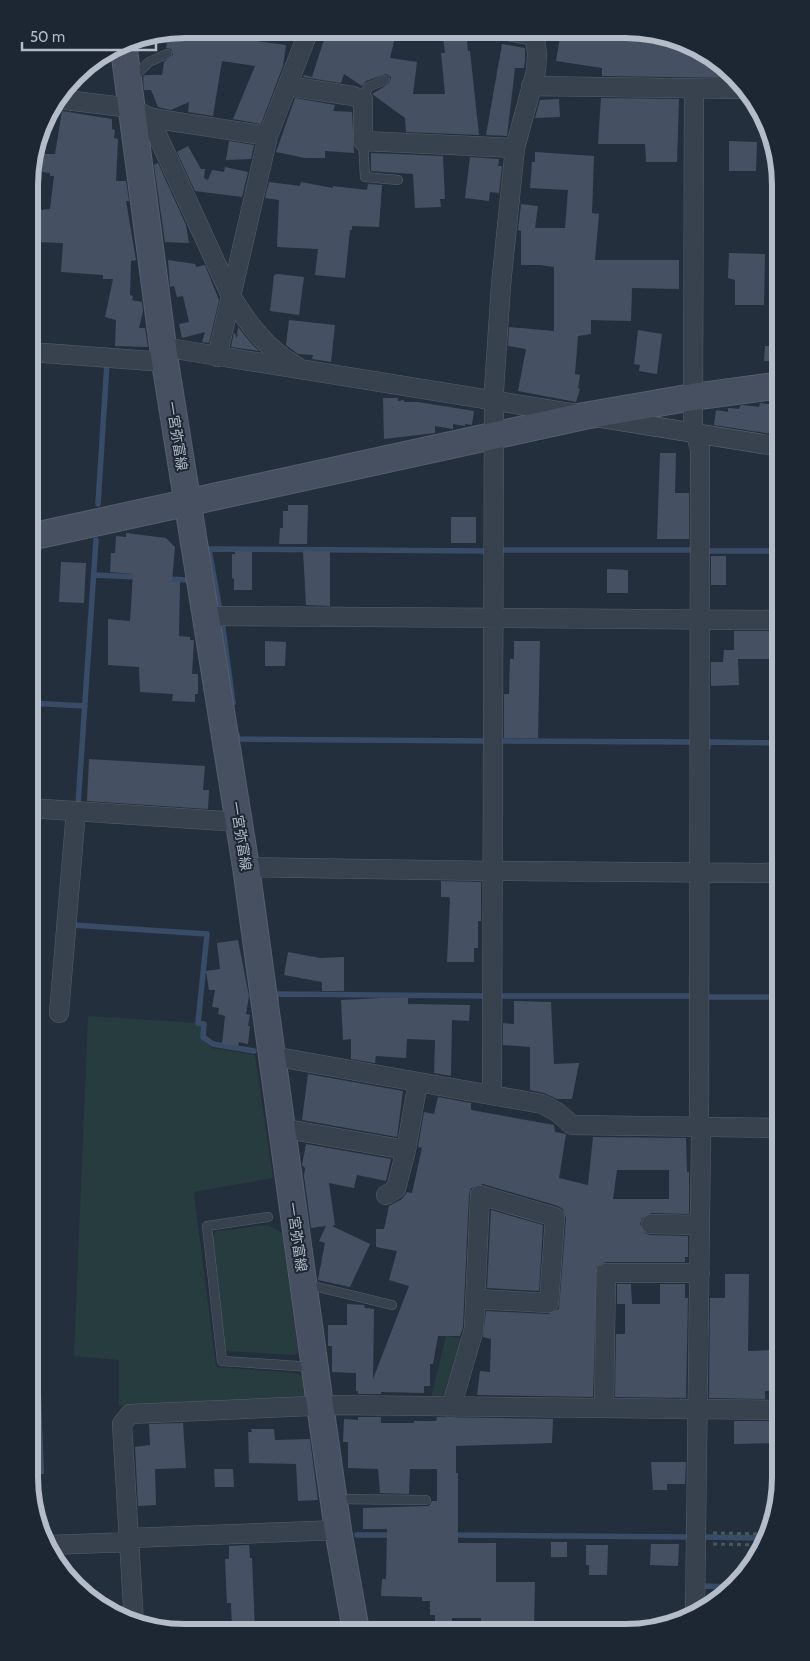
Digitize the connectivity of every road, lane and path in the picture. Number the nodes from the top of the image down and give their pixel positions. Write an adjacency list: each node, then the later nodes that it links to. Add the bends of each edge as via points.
1 (306, 38): 6 (street)
2 (535, 38): 7 (street, via 536,71)
3 (125, 50): 12 (main road, 一宮弥富線)
4 (167, 54): 12 (lane, via 149,62)
5 (385, 80): 11 (lane, via 368,87)
6 (288, 86): 11 (street); 13 (street)
7 (530, 86): 8 (street); 15 (street)
8 (694, 89): 9 (street); 23 (street)
9 (737, 89)
10 (65, 98): 12 (street)
11 (363, 100): 14 (street)
12 (136, 103): 13 (street); 17 (street); 19 (main road, 一宮弥富線)
13 (268, 136): 17 (street)
14 (363, 141): 15 (street); 16 (lane, via 365,177)
15 (515, 148): 24 (street, via 497,339)
16 (398, 180)
17 (231, 296): 20 (street); 21 (street, via 247,322 277,355)
18 (38, 352): 19 (street)
19 (164, 355): 20 (street); 29 (main road, 一宮弥富線)
20 (217, 357): 21 (street)
21 (300, 368): 24 (street)
22 (772, 386): 23 (main road)
23 (693, 397): 25 (main road); 26 (street, via 693,425)
24 (495, 402): 25 (street); 27 (street)
25 (584, 416): 26 (street); 27 (main road)
26 (697, 435): 28 (street); 33 (street, via 700,449)
27 (495, 437): 29 (main road); 32 (street)
28 (772, 446)
29 (187, 501): 30 (main road); 31 (main road, 一宮弥富線)
30 (38, 535)
31 (206, 616): 32 (street); 37 (main road, 一宮弥富線)
32 (494, 617): 33 (street); 40 (street)
33 (699, 619): 34 (street); 39 (street)
34 (772, 620)
35 (38, 809): 36 (street)
36 (76, 811): 37 (street); 42 (street)
37 (239, 822): 38 (main road, 一宮弥富線)
38 (246, 867): 40 (street); 43 (main road, 一宮弥富線)
39 (699, 871): 40 (street); 41 (street); 47 (street)
40 (493, 872): 45 (street)
41 (772, 872)
42 (59, 1013)
43 (272, 1056): 44 (street); 46 (main road, 一宮弥富線)
44 (418, 1082): 45 (street); 49 (street)
45 (492, 1095): 47 (street, via 549,1106 572,1125)
46 (281, 1128): 49 (street); 55 (main road, 一宮弥富線)
47 (699, 1128): 48 (street); 53 (street)
48 (772, 1128)
49 (406, 1150): 50 (street, via 396,1189)
50 (386, 1195)
51 (268, 1217): 58 (lane, via 207,1226 222,1361)
52 (651, 1224): 53 (street)
53 (699, 1225): 54 (street)
54 (700, 1272): 60 (street, via 606,1273); 62 (street)
55 (303, 1284): 57 (lane); 58 (main road, 一宮弥富線)
56 (476, 1299): 56 (street, via 549,1303 555,1217 480,1195); 61 (street, via 474,1329)
57 (392, 1305)
58 (315, 1367): 59 (main road, 一宮弥富線)
59 (320, 1405): 61 (street); 64 (main road, 一宮弥富線); 69 (street, via 130,1414 122,1424)
60 (604, 1407): 61 (street); 62 (street)
61 (451, 1408)
62 (698, 1410): 63 (street); 68 (street)
63 (772, 1410)
64 (334, 1499): 65 (lane); 66 (main road, 一宮弥富線)
65 (426, 1500)
66 (338, 1530): 69 (street); 74 (main road, 一宮弥富線)
67 (760, 1535): 68 (path)
68 (696, 1538): 70 (path); 72 (street)
69 (130, 1540): 71 (street); 73 (street)
70 (756, 1544)
71 (54, 1545)
72 (695, 1606)
73 (134, 1614)
74 (355, 1624)

